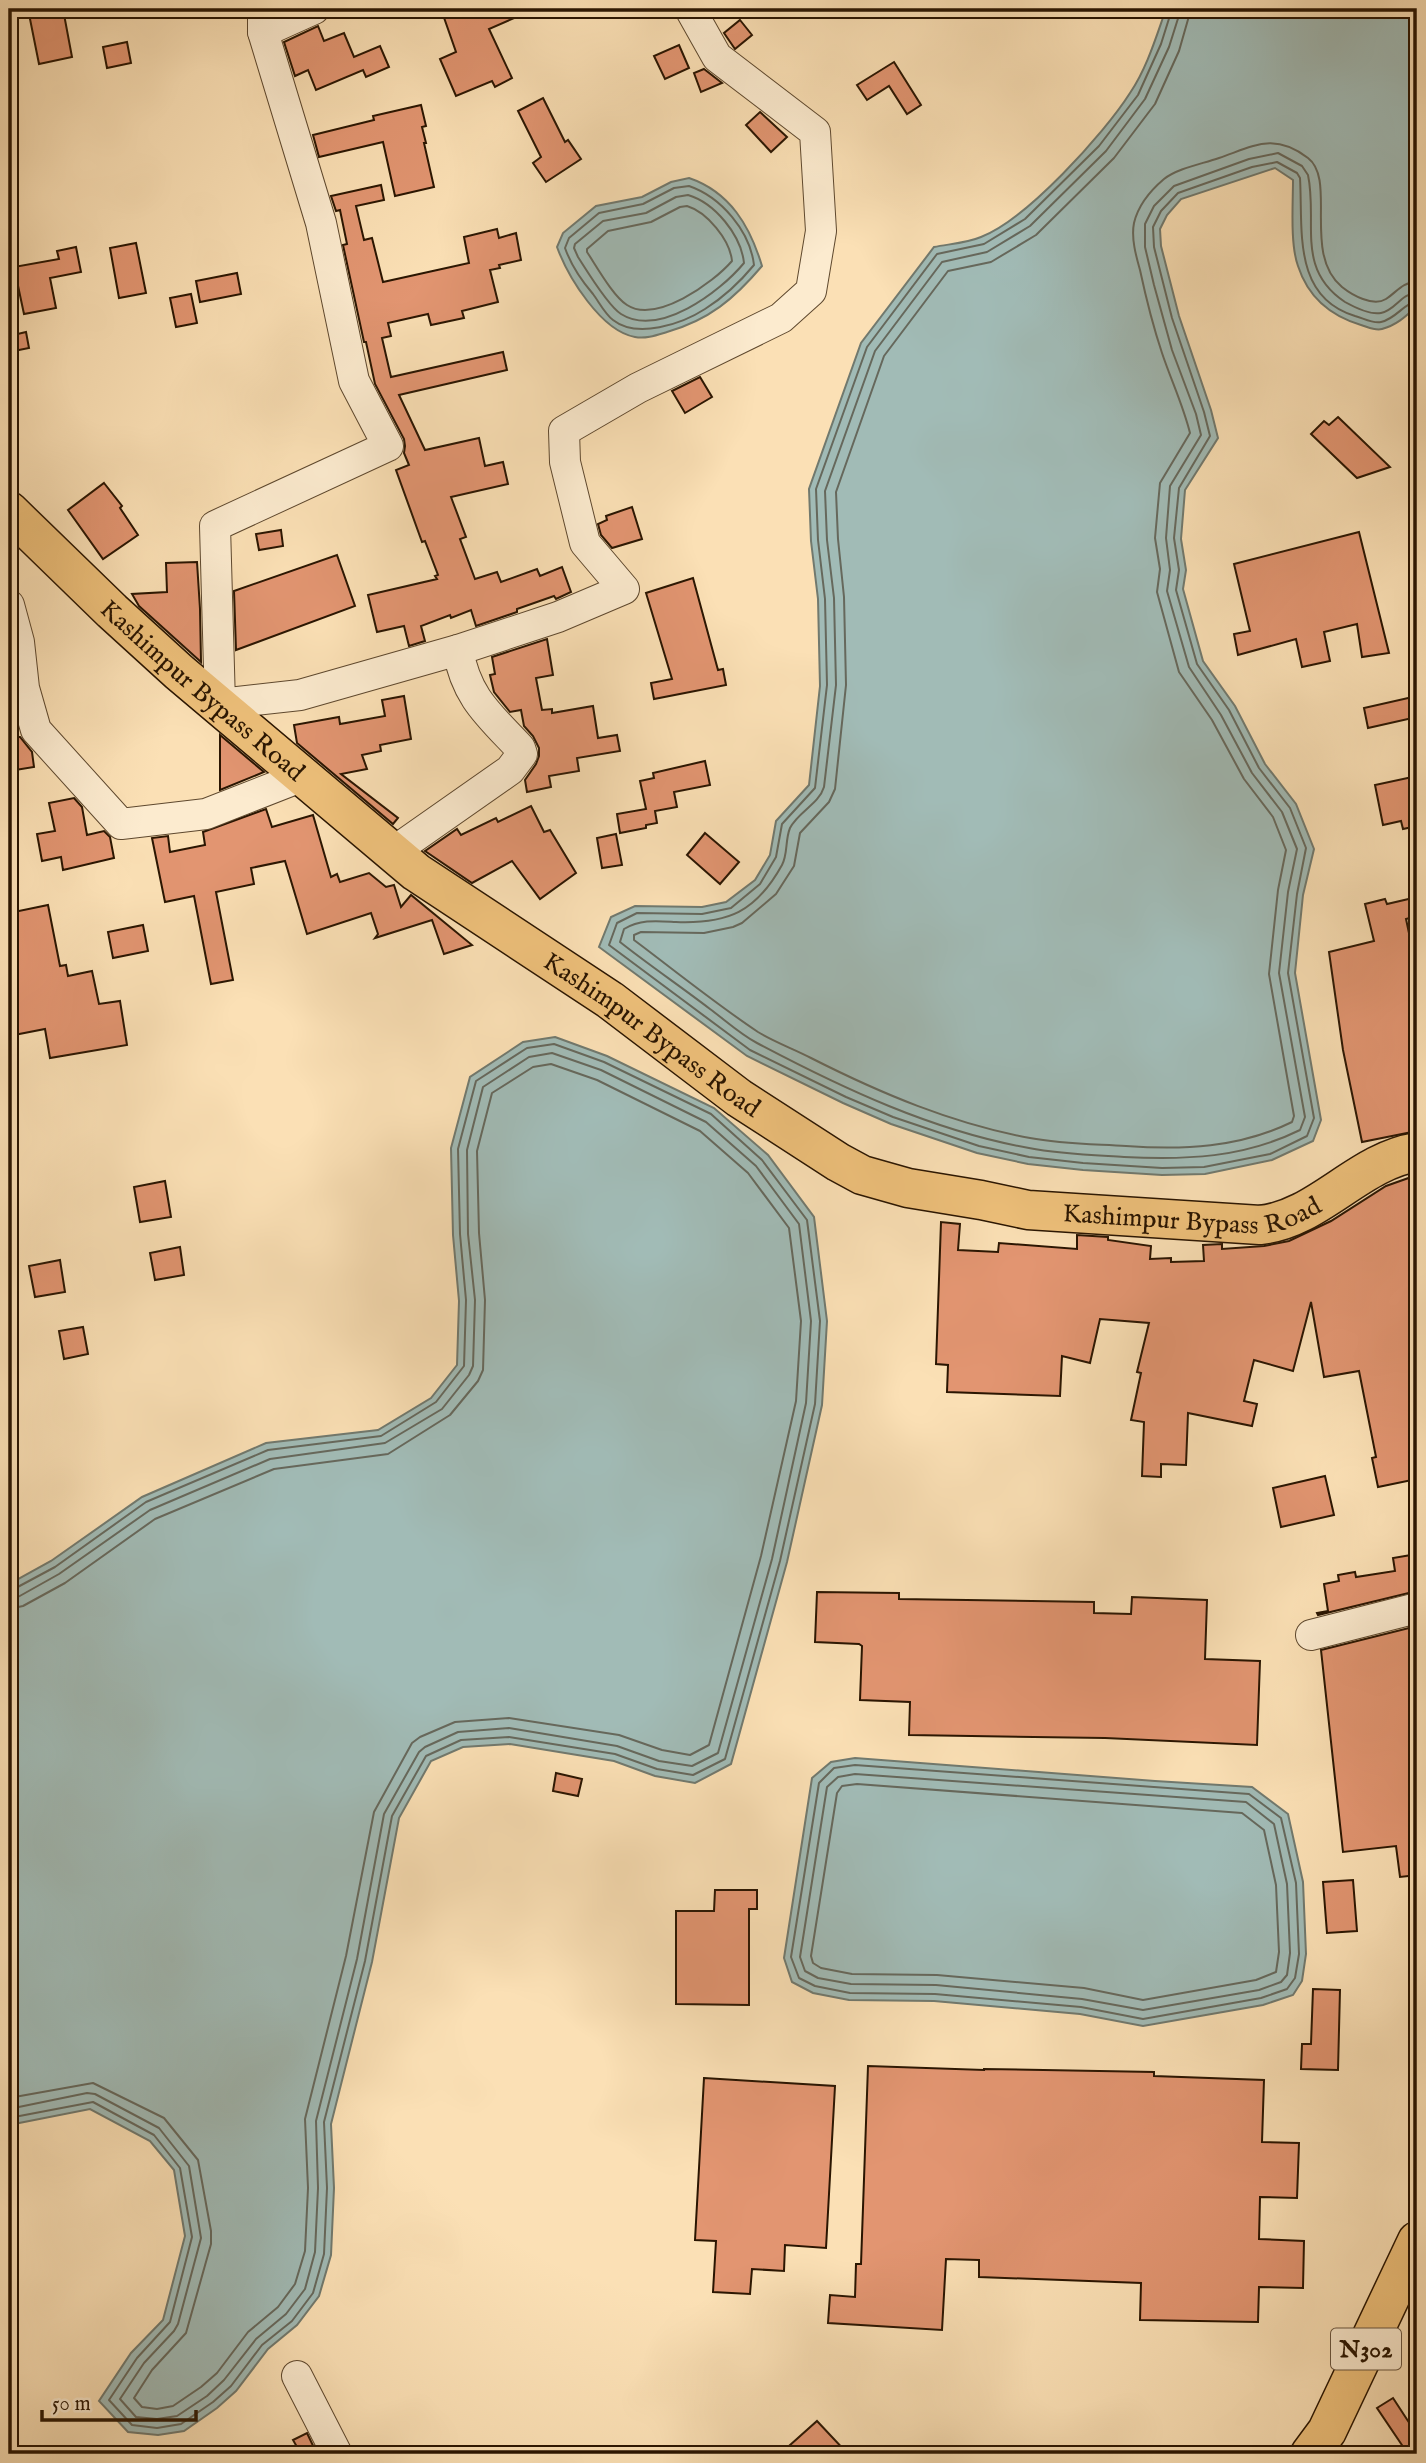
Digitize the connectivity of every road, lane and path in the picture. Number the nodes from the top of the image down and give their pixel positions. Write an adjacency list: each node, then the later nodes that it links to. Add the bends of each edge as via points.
1 (314, 9): 3 (street)
2 (690, 9): 6 (street, via 717,57 815,132 821,230 811,291 781,318 638,388 564,431 565,462 585,543 624,589 558,617)
3 (263, 20): 7 (street, via 321,223 354,381 388,446 215,526)
4 (9, 511): 7 (main road, Kashimpur Bypass Road, via 112,611)
5 (9, 605): 8 (street, via 36,730 121,824 206,814)
6 (458, 650): 7 (street, via 300,695); 9 (street, via 470,691 522,754 510,771)
7 (220, 704): 8 (main road, Kashimpur Bypass Road)
8 (303, 776): 9 (main road, Kashimpur Bypass Road)
9 (393, 852): 10 (main road, Kashimpur Bypass Road, via 416,872 610,1000 738,1098 862,1175 1028,1210 1260,1225 1295,1216 1375,1166)
10 (1417, 1152)
11 (1417, 1608): 12 (street)
12 (1311, 1635)
13 (1417, 2241): 16 (main road, N302, via 1327,2431)
14 (297, 2376): 15 (street)
15 (337, 2454)
16 (1310, 2454)

